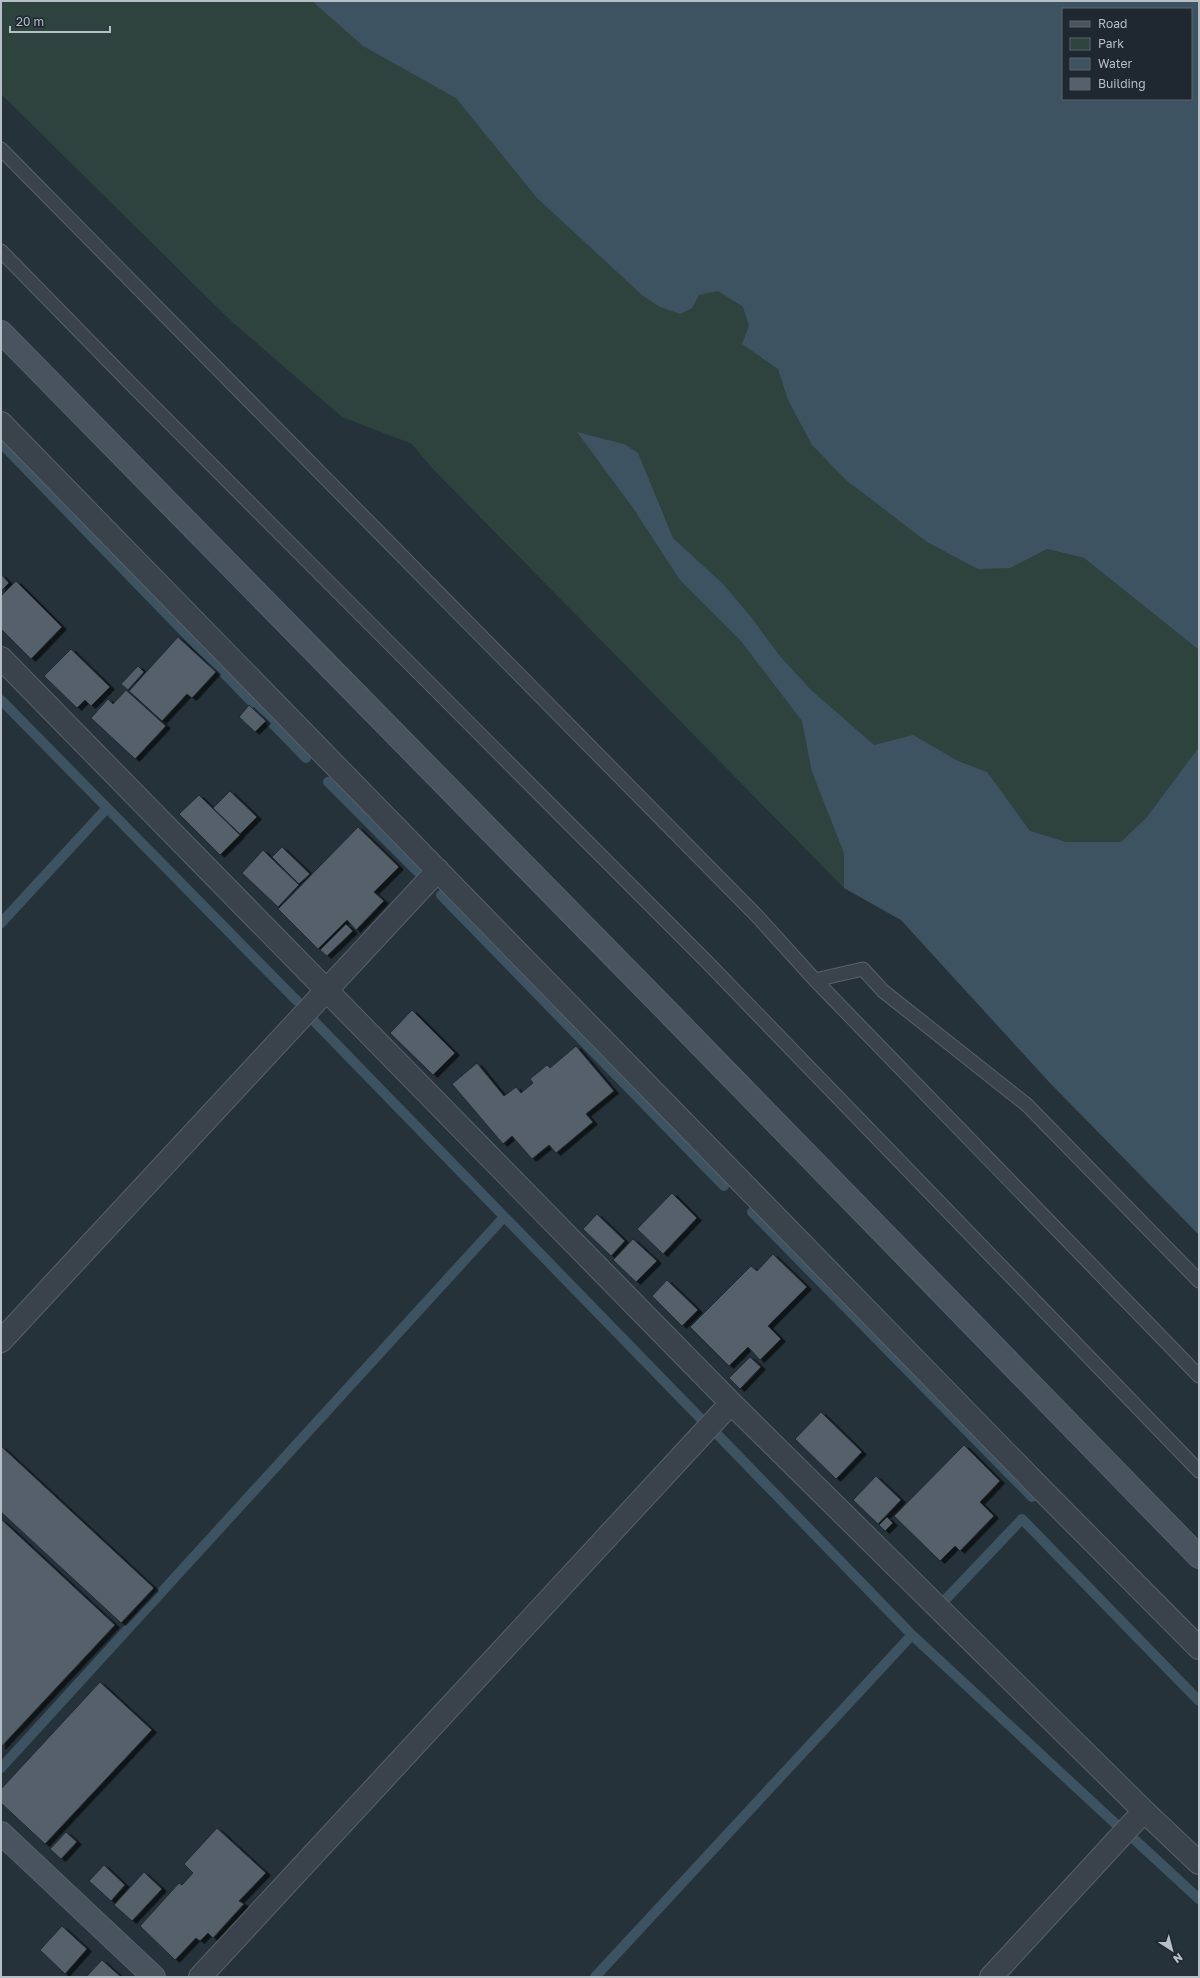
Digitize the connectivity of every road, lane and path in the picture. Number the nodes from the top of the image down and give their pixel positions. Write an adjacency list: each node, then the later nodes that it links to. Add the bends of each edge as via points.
1 (1, 149): 7 (lane, via 757,916)
2 (1, 250): 13 (lane, via 132,385 708,963)
3 (1, 332): 14 (street)
4 (1, 423): 6 (street)
5 (1, 658): 8 (street)
6 (438, 870): 8 (street); 15 (street)
7 (815, 980): 9 (lane, via 863,969 883,991 1027,1104); 11 (lane)
8 (325, 990): 10 (street); 12 (street)
9 (1199, 1281)
10 (1, 1341)
11 (1199, 1376)
12 (731, 1403): 16 (street); 20 (street)
13 (1199, 1471)
14 (1199, 1558)
15 (1199, 1648)
16 (1144, 1811): 18 (street); 21 (street)
17 (1, 1833): 19 (street)
18 (1199, 1863)
19 (154, 1977)
20 (200, 1977)
21 (991, 1977)

